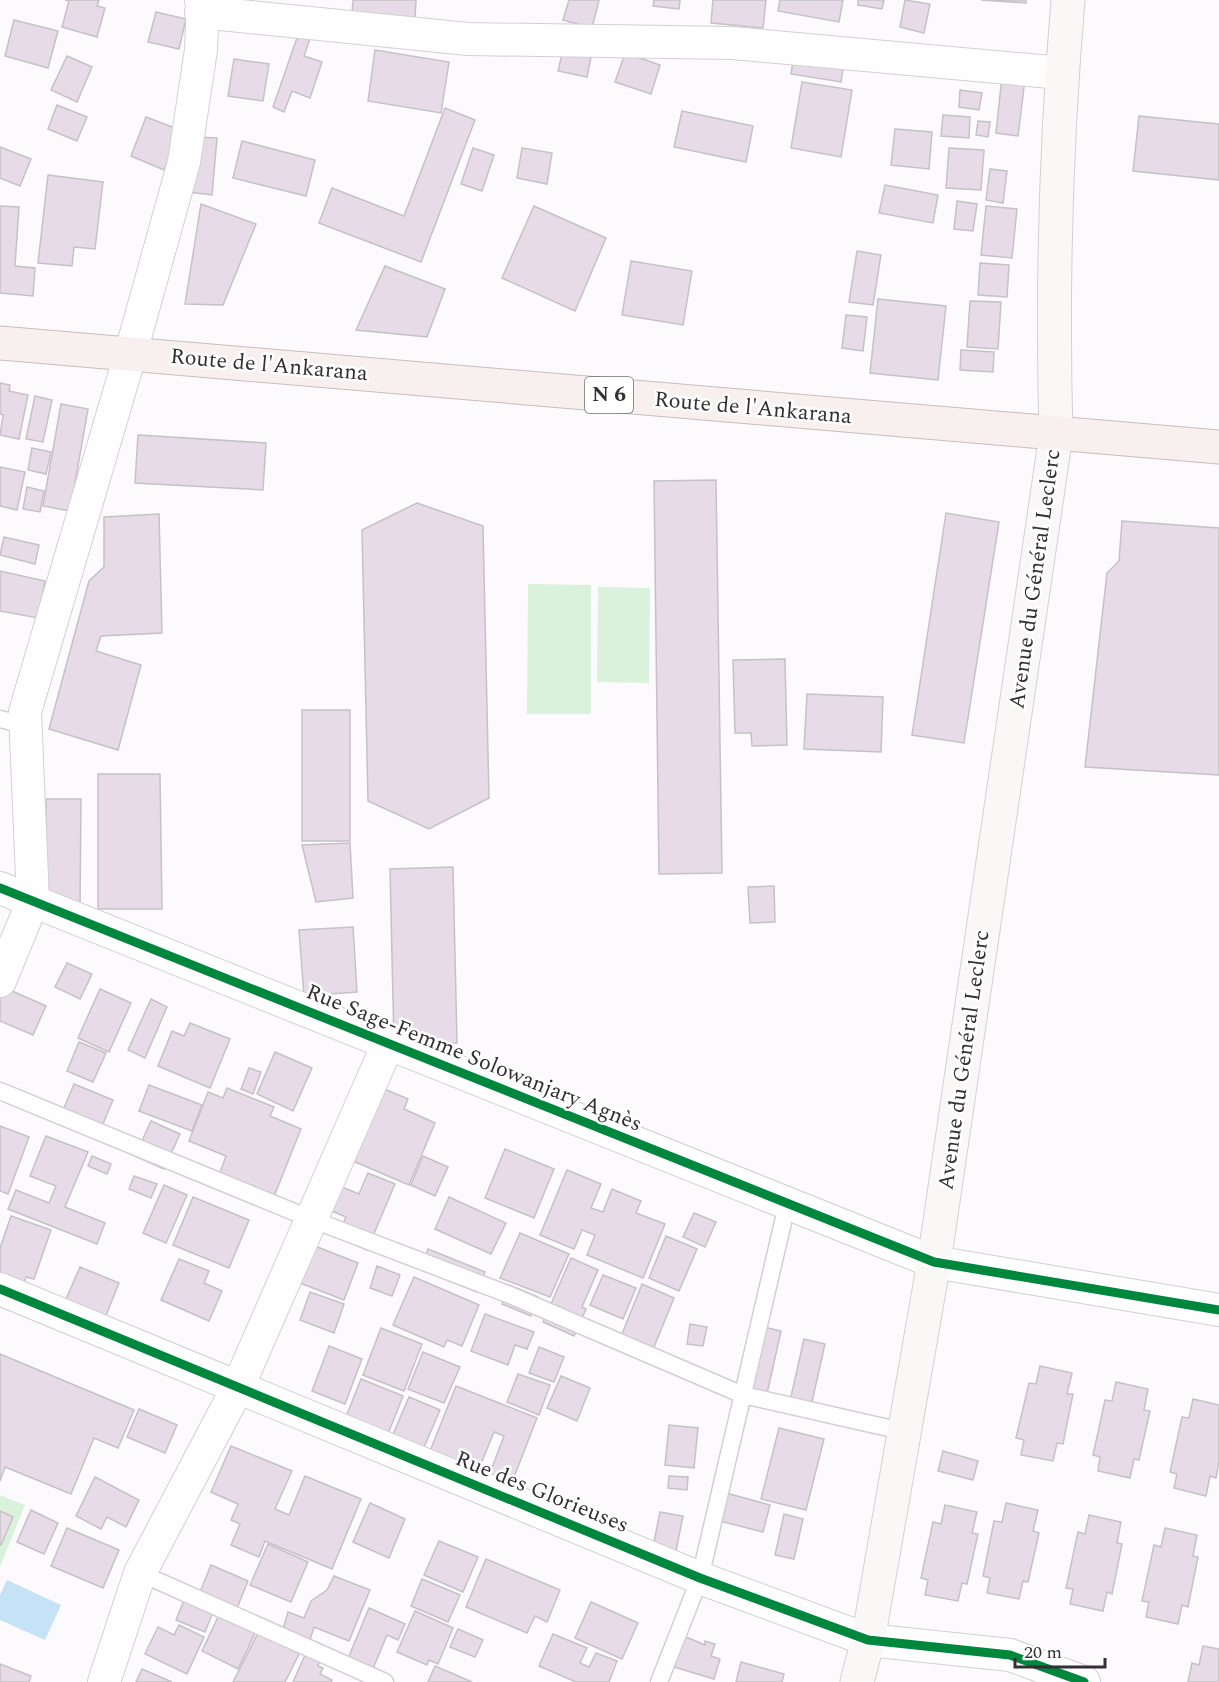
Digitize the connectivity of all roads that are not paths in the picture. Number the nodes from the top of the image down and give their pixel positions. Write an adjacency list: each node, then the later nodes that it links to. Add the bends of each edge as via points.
1 (1068, 0): 3 (main road, Avenue du Général Leclerc)
2 (201, 6): 3 (street, via 468,39 732,43); 5 (street, via 201,50 184,162)
3 (1062, 73): 6 (main road, Avenue du Général Leclerc, via 1054,368)
4 (0, 343): 5 (main road, Route de l'Ankarana / N 6)
5 (131, 352): 6 (main road, Route de l'Ankarana / N 6); 8 (street, via 25,712)
6 (1056, 435): 7 (main road, Route de l'Ankarana / N 6); 16 (main road, Avenue du Général Leclerc)
7 (1219, 447)
8 (12, 722): 10 (street)
9 (0, 888): 10 (street, Rue Sage-Femme Solowanjary Agnès)
10 (33, 901): 11 (street); 12 (street, Rue Sage-Femme Solowanjary Agnès)
11 (0, 981)
12 (388, 1044): 14 (street, Rue Sage-Femme Solowanjary Agnès); 15 (street)
13 (0, 1091): 15 (lane)
14 (787, 1205): 16 (street, Rue Sage-Femme Solowanjary Agnès); 20 (lane)
15 (311, 1219): 19 (street); 20 (lane, via 510,1295)
16 (934, 1262): 18 (street, Rue Sage-Femme Solowanjary Agnès); 21 (main road, Avenue du Général Leclerc)
17 (0, 1289): 19 (street, Rue des Glorieuses)
18 (1219, 1310)
19 (238, 1387): 22 (street); 23 (street, Rue des Glorieuses)
20 (743, 1395): 21 (lane); 23 (lane)
21 (906, 1432): 24 (main road, Avenue du Général Leclerc)
22 (140, 1574): 25 (street); 26 (lane)
23 (700, 1578): 24 (street, Rue des Glorieuses); 27 (lane)
24 (868, 1640): 28 (main road, Avenue du Général Leclerc); 29 (street, Rue des Glorieuses, via 1010,1655)
25 (104, 1682)
26 (385, 1682)
27 (658, 1682)
28 (857, 1682)
29 (1083, 1682)

